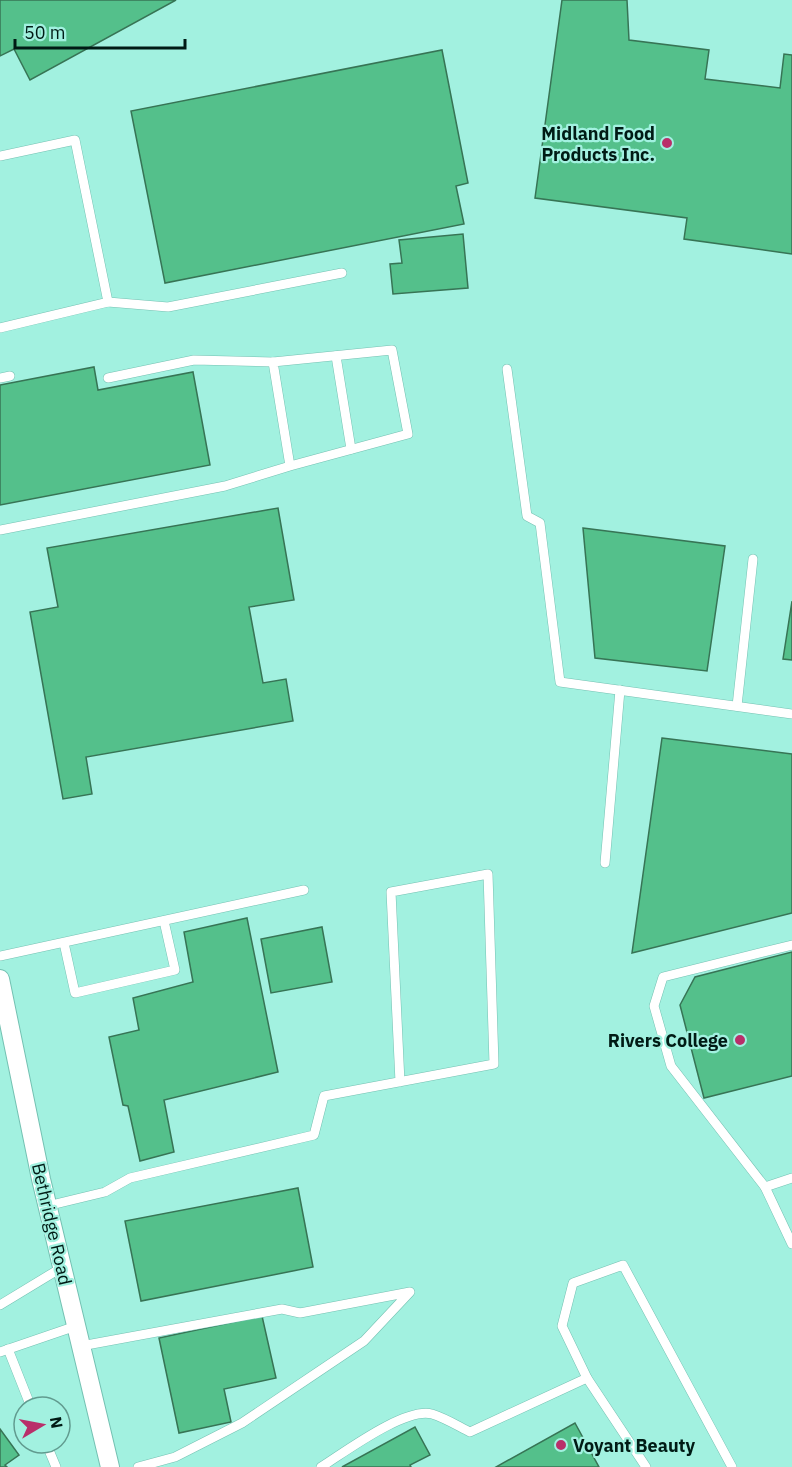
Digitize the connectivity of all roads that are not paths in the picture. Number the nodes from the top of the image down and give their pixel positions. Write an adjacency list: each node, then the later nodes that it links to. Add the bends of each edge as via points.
1 (0, 156): 3 (lane, via 75,140)
2 (342, 273): 3 (lane, via 168,307)
3 (108, 302): 4 (lane)
4 (0, 328)
5 (336, 356): 6 (lane); 9 (lane); 9 (lane, via 392,350 408,434)
6 (273, 362): 8 (lane, via 194,360); 10 (lane)
7 (507, 369): 13 (lane, via 527,516 540,523 560,682)
8 (108, 378)
9 (351, 449): 10 (lane)
10 (290, 466): 11 (lane, via 225,486)
11 (0, 530)
12 (753, 560): 14 (lane)
13 (620, 690): 14 (lane); 16 (lane)
14 (737, 706): 15 (lane)
15 (792, 714)
16 (605, 863)
17 (304, 891): 18 (lane)
18 (164, 921): 19 (lane); 19 (lane, via 175,970 75,993)
19 (64, 943): 21 (lane)
20 (792, 945): 25 (lane, via 663,977 654,1006 671,1066)
21 (0, 956)
22 (0, 979): 26 (street, Bethridge Road)
23 (400, 1082): 23 (lane, via 494,1064 488,874 391,892); 26 (lane, via 324,1096 314,1135 130,1178 105,1192)
24 (792, 1178): 25 (lane)
25 (765, 1187): 27 (lane)
26 (47, 1206): 28 (street, Bethridge Road)
27 (792, 1244)
28 (61, 1268): 29 (lane); 30 (street, Bethridge Road)
29 (0, 1305)
30 (76, 1326): 31 (street, Bethridge Road); 32 (lane)
31 (81, 1346): 35 (street, Bethridge Road); 36 (lane, via 282,1309 300,1313 410,1292 364,1341 242,1423 175,1457)
32 (4, 1351): 34 (lane)
33 (587, 1378): 37 (lane, via 470,1432 432,1414 416,1413); 38 (lane); 39 (lane, via 562,1326 573,1283 623,1265)
34 (25, 1395)
35 (110, 1467)
36 (138, 1467)
37 (321, 1467)
38 (646, 1467)
39 (732, 1467)

